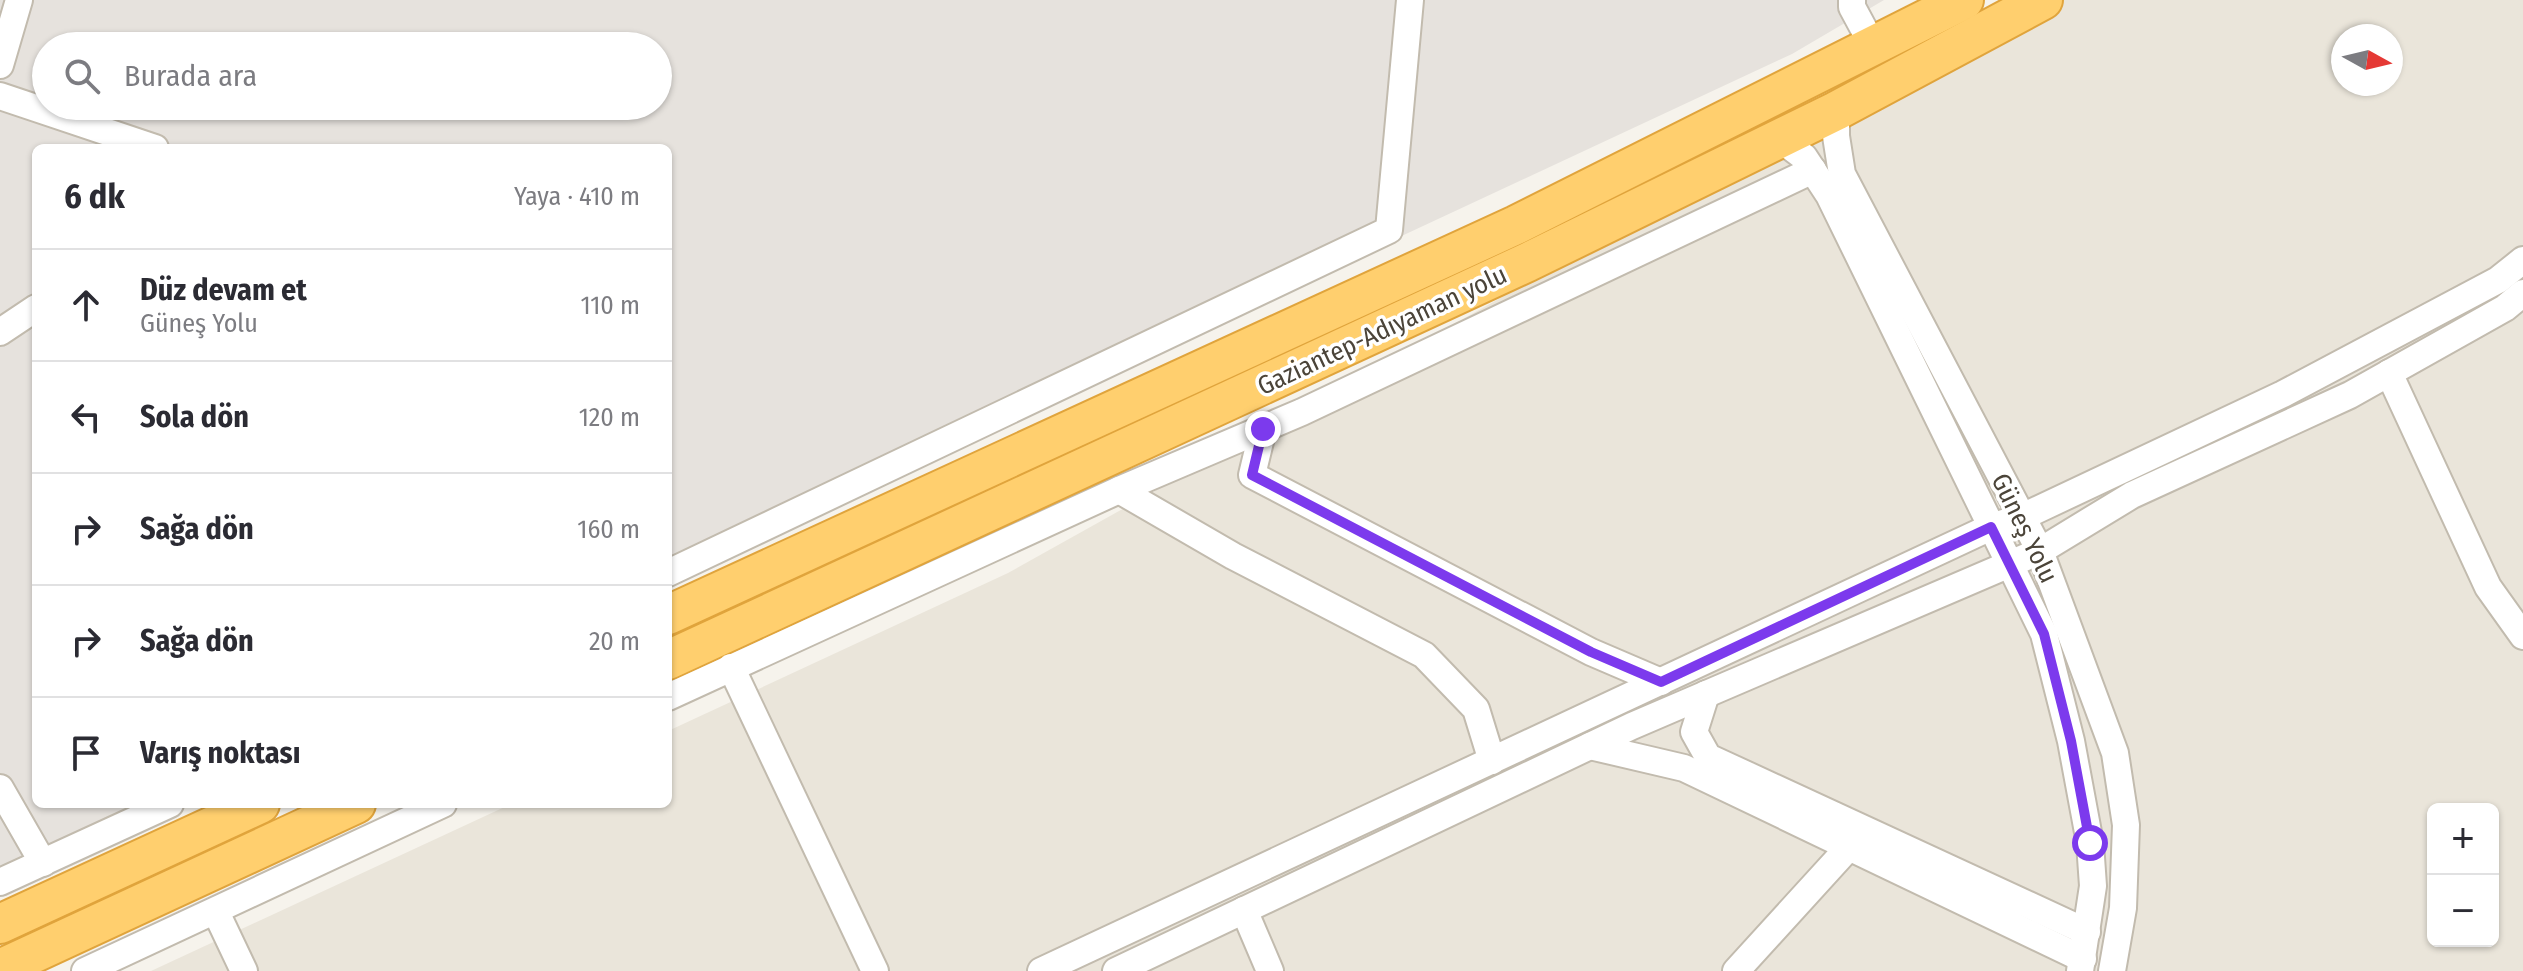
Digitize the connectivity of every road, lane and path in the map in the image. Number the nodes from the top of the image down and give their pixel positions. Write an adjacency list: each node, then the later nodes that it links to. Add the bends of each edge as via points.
1 (19, 0): 7 (street)
2 (1410, 0): 26 (street, via 1389,230)
3 (1852, 0): 6 (street)
4 (1964, 0): 6 (highway, Gaziantep-Adıyaman yolu)
5 (2043, 0): 10 (highway, Gaziantep-Adıyaman yolu)
6 (1873, 46): 27 (highway, Gaziantep-Adıyaman yolu, via 1516,225)
7 (0, 65)
8 (0, 96): 9 (street)
9 (32, 107)
10 (1836, 111): 12 (highway, Gaziantep-Adıyaman yolu); 22 (street, Güneş Yolu, via 1842,174)
11 (72, 120): 13 (street)
12 (1780, 139): 14 (street, Güneş Yolu); 29 (highway, Gaziantep-Adıyaman yolu, via 1528,262)
13 (143, 144)
14 (1813, 170): 20 (street); 23 (street, Güneş Yolu)
15 (2523, 260): 22 (street, via 2498,280 2283,394)
16 (2523, 293): 19 (street)
17 (32, 311): 18 (street)
18 (0, 332)
19 (2389, 373): 24 (street, via 2132,495); 28 (street, via 2488,587)
20 (1263, 429): 21 (street); 31 (street, via 1252,475 1591,652)
21 (1119, 490): 30 (street); 35 (street, via 1424,655 1476,709)
22 (2022, 517): 23 (street); 24 (street, Güneş Yolu)
23 (1991, 527): 25 (street, Güneş Yolu); 31 (street)
24 (2040, 551): 25 (street); 57 (street, Güneş Yolu, via 2115,753 2126,825 2123,908)
25 (2009, 564): 32 (street); 47 (street, Güneş Yolu, via 2044,634 2071,741 2090,843 2093,886)
26 (672, 571)
27 (672, 613)
28 (2523, 636)
29 (672, 658)
30 (731, 667): 33 (street); 52 (street)
31 (1661, 682): 35 (street)
32 (1706, 694): 34 (street); 47 (street, via 1694,732 1708,757)
33 (672, 695)
34 (1590, 746): 41 (street, via 1684,768); 44 (street)
35 (1492, 761): 53 (street)
36 (0, 788): 42 (street)
37 (161, 808): 42 (street)
38 (251, 808): 46 (highway)
39 (347, 808): 49 (highway)
40 (435, 808): 45 (street)
41 (1849, 847): 48 (street); 56 (street)
42 (43, 863): 43 (street)
43 (0, 882)
44 (1244, 910): 54 (street); 55 (street)
45 (216, 912): 50 (street); 51 (street)
46 (0, 924)
47 (2087, 932): 48 (street, Güneş Yolu)
48 (2081, 965)
49 (0, 969)
50 (85, 971)
51 (244, 971)
52 (875, 971)
53 (1041, 971)
54 (1116, 971)
55 (1270, 971)
56 (1736, 971)
57 (2112, 971)

